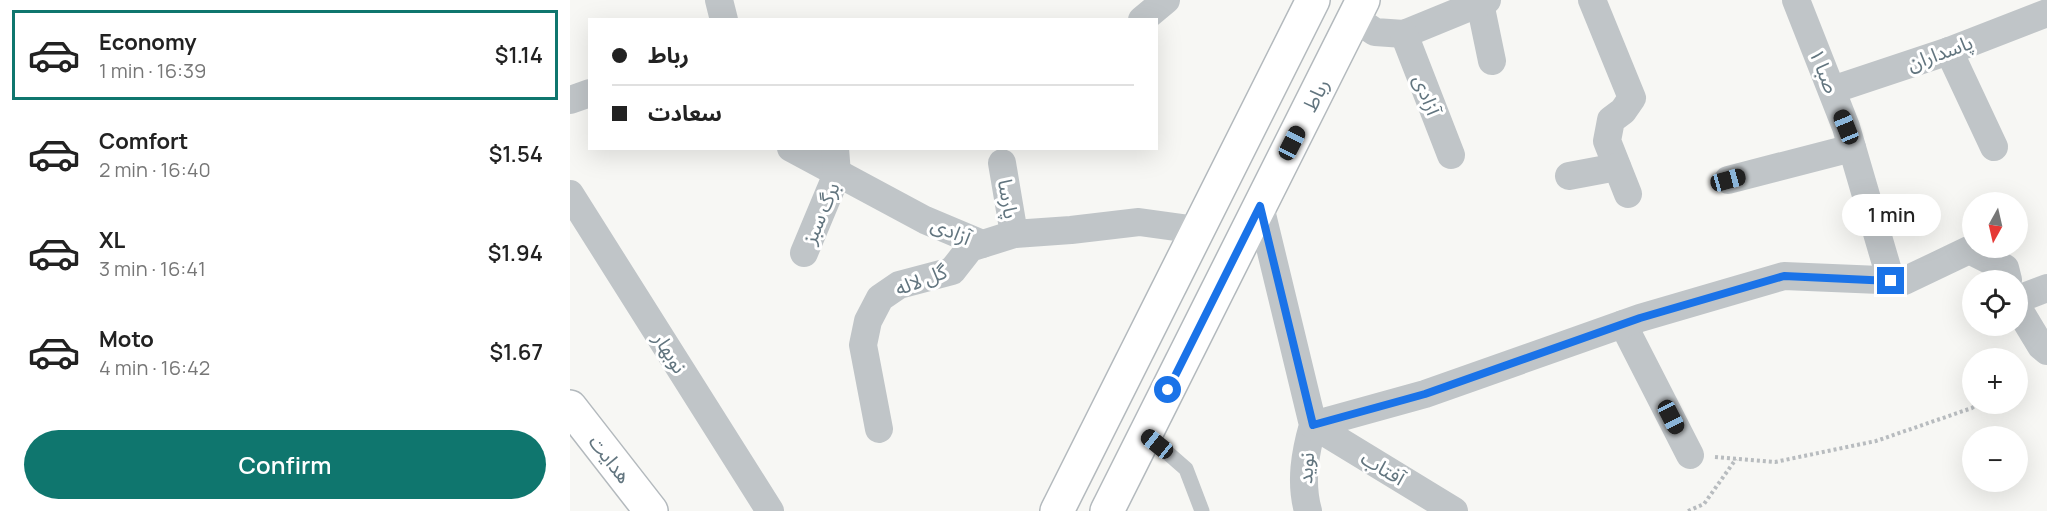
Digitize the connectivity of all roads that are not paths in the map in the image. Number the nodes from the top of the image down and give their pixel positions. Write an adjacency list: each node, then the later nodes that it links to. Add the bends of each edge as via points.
1 (719, 0): 9 (street)
2 (1166, 0): 10 (street)
3 (1313, 0): 29 (main road)
4 (1592, 0): 23 (street, via 1632,98 1611,120 1607,141)
5 (1796, 0): 14 (street, صبا ۱)
6 (1483, 2): 11 (street); 13 (street)
7 (1359, 9): 11 (street, via 1375,32); 28 (main road, رباط)
8 (2047, 13): 12 (street, پاسداران)
9 (724, 18)
10 (1144, 18)
11 (1404, 34): 20 (street, آزادی)
12 (1949, 51): 14 (street, پاسداران); 17 (street)
13 (1492, 61)
14 (1832, 90): 18 (street, صبا ۱)
15 (588, 94): 16 (street)
16 (570, 100)
17 (1994, 147)
18 (1852, 148): 25 (street); 34 (street, صبا ۱)
19 (798, 150): 21 (street, آزادی)
20 (1451, 155)
21 (836, 161): 31 (street, آزادی, via 925,220); 32 (street, برگ سبز)
22 (1002, 163): 30 (street, پارسا)
23 (1617, 167): 24 (street); 27 (street)
24 (1569, 176)
25 (1728, 180)
26 (570, 194): 46 (street, نوبهار)
27 (1628, 194)
28 (1260, 206): 41 (street); 43 (main road, رباط)
29 (1197, 230): 30 (street, آزادی, via 1139,222); 47 (main road)
30 (1014, 234): 31 (street, آزادی)
31 (982, 243): 42 (street, گل لاله, via 970,248 952,270 899,285 880,298 868,321 863,345)
32 (804, 253)
33 (2006, 270): 34 (street, via 1969,250 1905,282)
34 (1891, 281): 37 (street, via 1784,276)
35 (2047, 288): 36 (street)
36 (2028, 295)
37 (1623, 324): 41 (street, via 1425,394); 44 (street)
38 (2028, 324): 39 (street)
39 (2044, 349)
40 (570, 407): 45 (main road, هدایت)
41 (1313, 425): 50 (street, نوید, via 1305,456); 51 (street, آفتاب)
42 (879, 429)
43 (1146, 434): 48 (main road, رباط); 49 (lane, via 1186,469)
44 (1690, 455)
45 (651, 511)
46 (770, 511)
47 (1057, 511)
48 (1107, 511)
49 (1202, 511)
50 (1308, 511)
51 (1454, 511)

